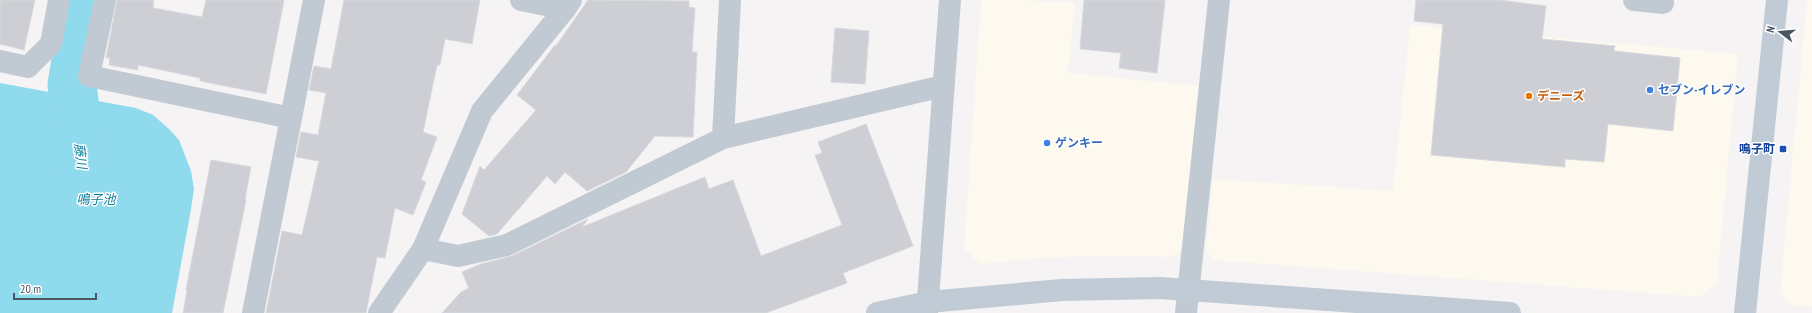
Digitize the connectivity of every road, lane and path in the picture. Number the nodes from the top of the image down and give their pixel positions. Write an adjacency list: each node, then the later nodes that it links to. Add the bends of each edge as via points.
1 (59, 0): 12 (street, via 51,44 28,67)
2 (105, 0): 14 (street, via 89,76)
3 (314, 0): 14 (street)
4 (521, 0): 11 (street)
5 (730, 0): 15 (street)
6 (950, 0): 13 (street)
7 (1219, 0): 17 (street)
8 (1634, 0): 9 (street, via 1663,3)
9 (1663, 0)
10 (1777, 0): 24 (street)
11 (568, 5): 16 (street, via 482,111)
12 (0, 62)
13 (942, 86): 15 (street); 18 (street)
14 (291, 118): 19 (street)
15 (723, 138): 16 (street, via 507,245 458,256)
16 (423, 249): 20 (street)
17 (1188, 289): 18 (street, via 1062,290); 22 (street); 23 (street)
18 (927, 307): 21 (street)
19 (253, 313)
20 (379, 313)
21 (877, 313)
22 (1186, 313)
23 (1510, 313)
24 (1745, 313)

